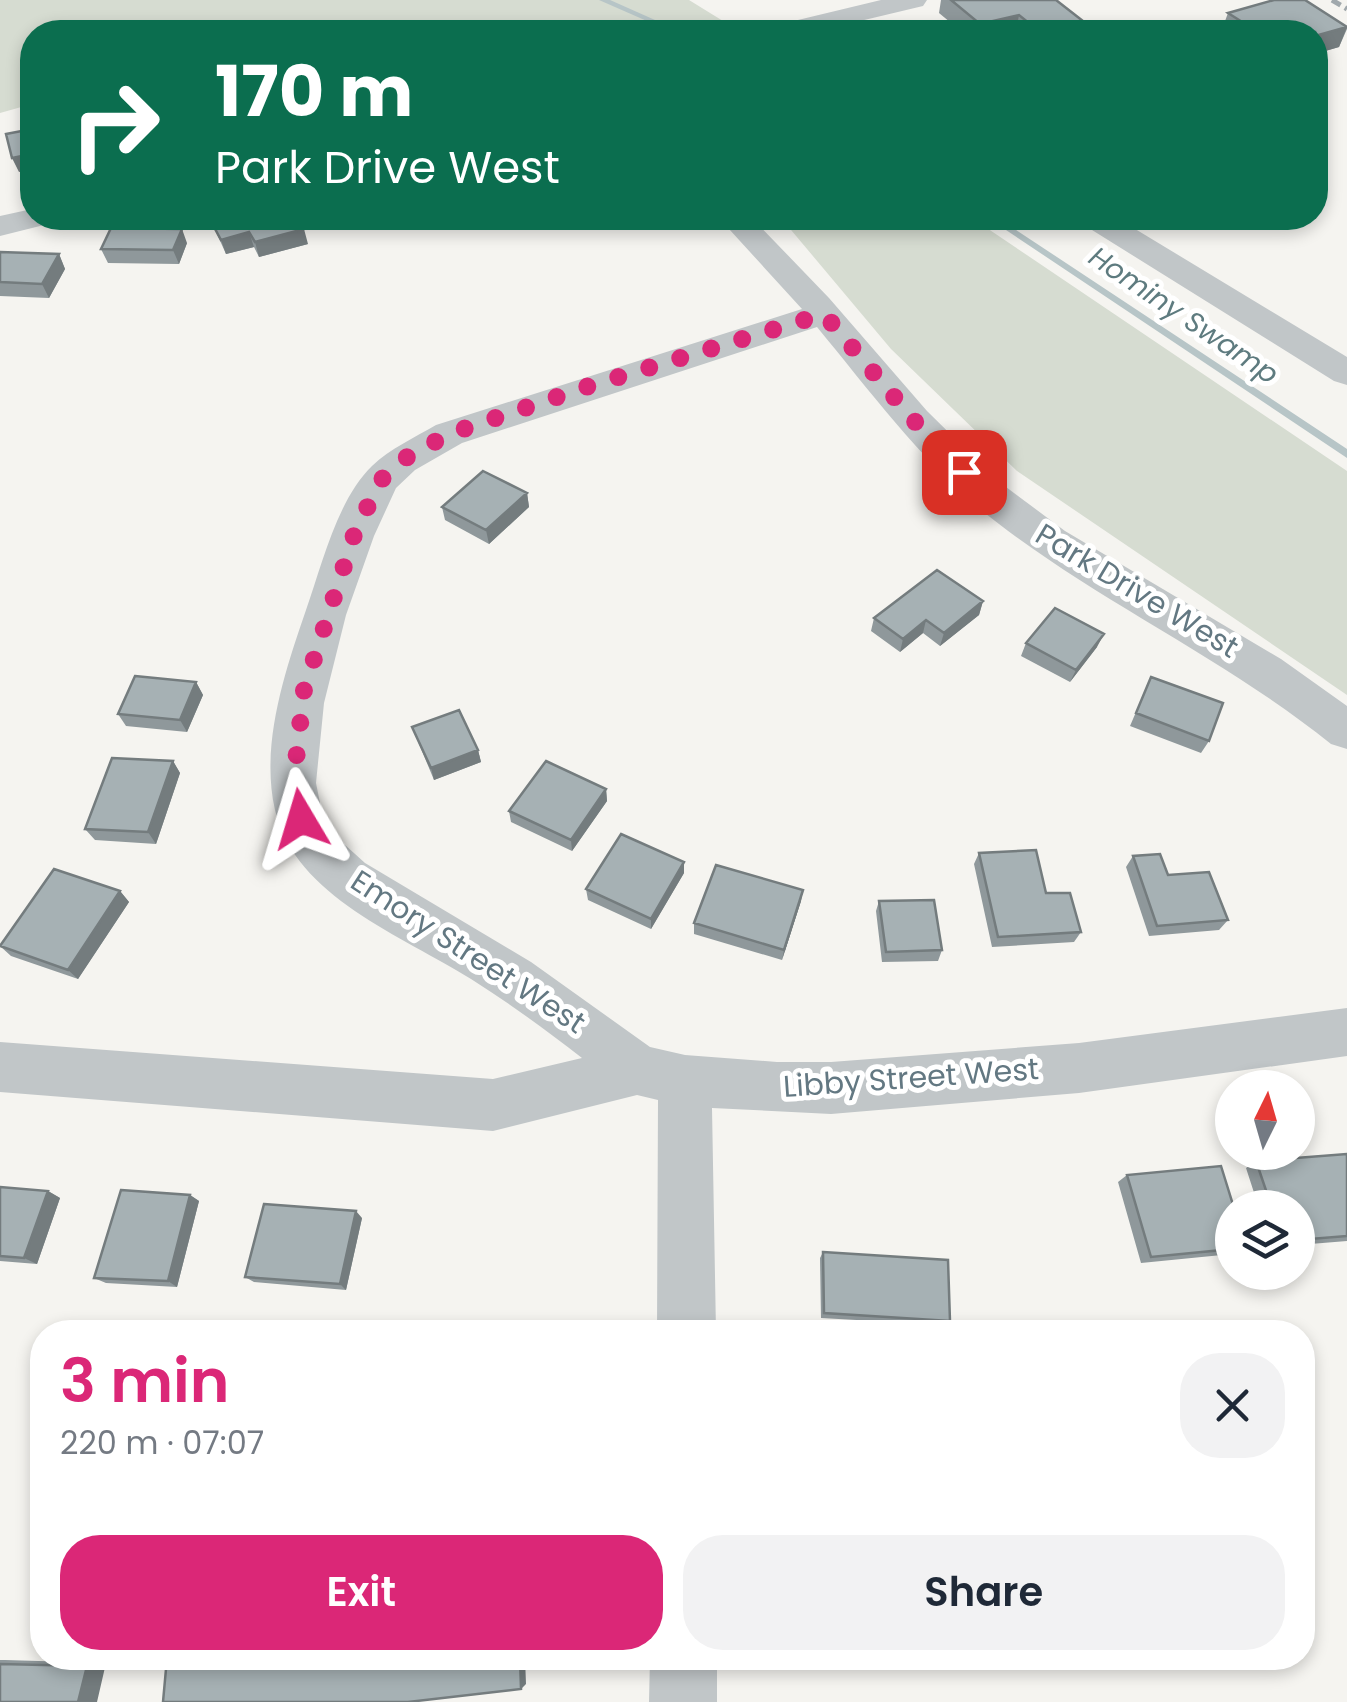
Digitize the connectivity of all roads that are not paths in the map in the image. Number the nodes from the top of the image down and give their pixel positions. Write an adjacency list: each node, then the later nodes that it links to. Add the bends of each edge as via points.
1 (914, 0): 2 (street)
2 (836, 20)
3 (747, 230): 5 (street, Park Drive West)
4 (1115, 230): 6 (street)
5 (824, 314): 7 (street, Park Drive West, via 939,450 1014,515 1242,653); 10 (street, Emory Street West, via 552,398 449,434 402,460 366,505 304,690 296,801 310,836 346,875 379,902 468,950)
6 (1347, 373)
7 (1347, 731)
8 (1347, 1032): 10 (street, Libby Street West, via 1079,1068 831,1088)
9 (0, 1067): 10 (street, Libby Street West, via 493,1105)
10 (661, 1075): 11 (street)
11 (686, 1320)
12 (684, 1670): 13 (street)
13 (683, 1702)

